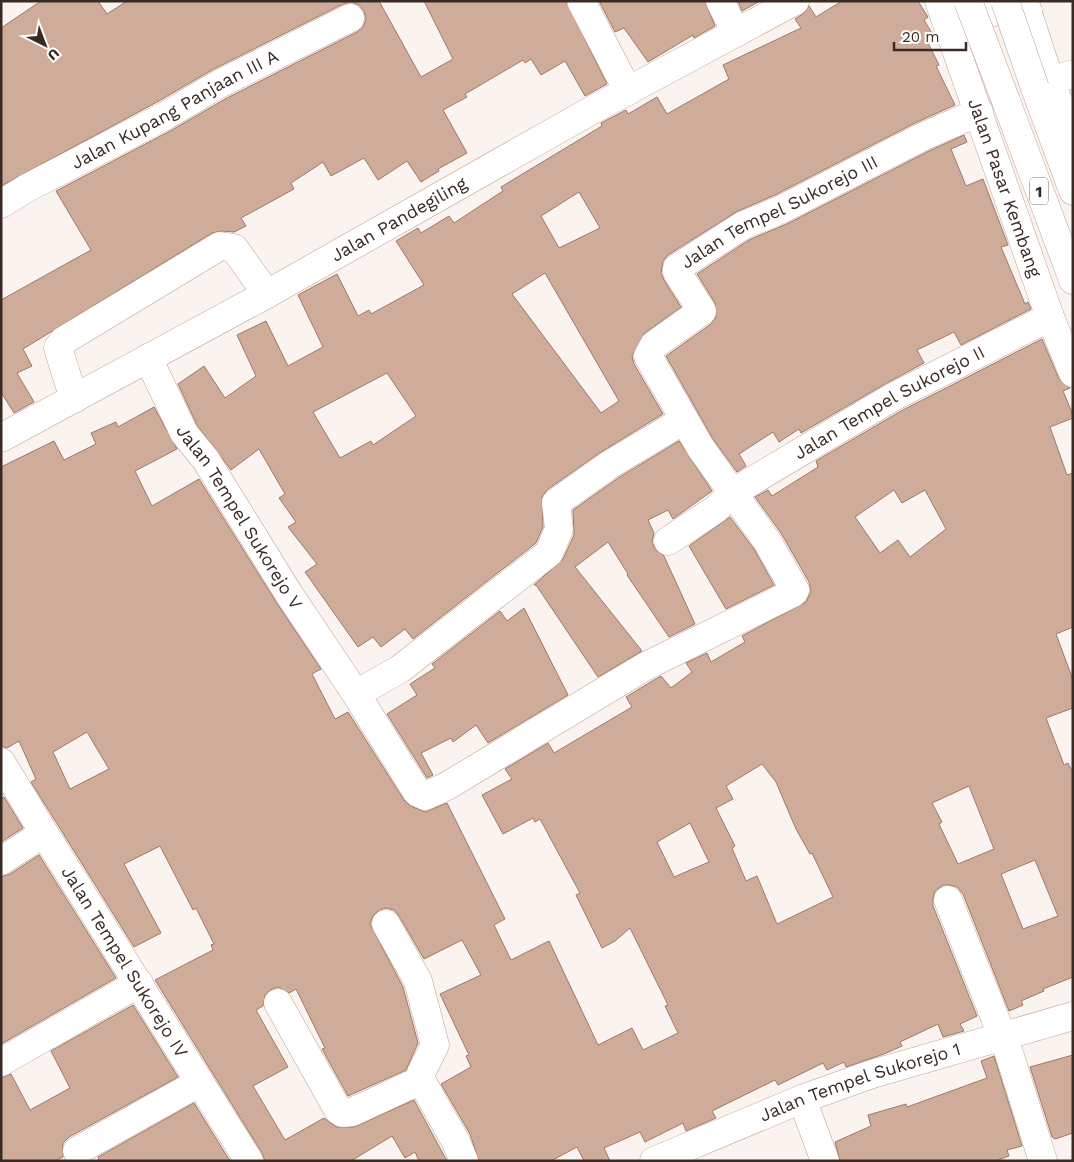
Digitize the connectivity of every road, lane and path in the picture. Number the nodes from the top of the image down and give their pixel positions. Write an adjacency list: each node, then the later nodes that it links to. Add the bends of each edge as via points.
1 (581, 1): 11 (main road)
2 (720, 1): 8 (main road)
3 (795, 1): 8 (main road, Jalan Pandegiling)
4 (939, 1): 9 (main road, Jalan Pasar Kembang)
5 (968, 1): 16 (main road, 1, bridge)
6 (1019, 5): 9 (main road, via 984,14 962,29); 10 (main road); 14 (main road, 1, bridge)
7 (350, 18): 15 (main road, Jalan Kupang Panjaan III A, via 218,84)
8 (736, 33): 11 (main road, Jalan Pandegiling)
9 (954, 40): 12 (main road, Jalan Pasar Kembang)
10 (1062, 78): 13 (main road)
11 (628, 91): 17 (main road, Jalan Pandegiling)
12 (979, 112): 18 (main road, Jalan Pasar Kembang); 22 (main road, Jalan Tempel Sukorejo III, via 742,226 677,268 702,311 654,345 648,356)
13 (1073, 138)
14 (1073, 191)
15 (1, 204)
16 (1073, 280)
17 (266, 294): 19 (main road, Jalan Pandegiling); 21 (main road, via 234,248 220,246 63,341 58,348)
18 (1050, 317): 20 (main road, Jalan Pasar Kembang); 24 (main road, Jalan Tempel Sukorejo II, via 893,397)
19 (148, 358): 21 (main road, Jalan Pandegiling); 26 (main road, Jalan Tempel Sukorejo V, via 184,433 206,460)
20 (1073, 372)
21 (74, 399): 23 (main road, Jalan Pandegiling)
22 (684, 420): 24 (main road); 26 (main road, via 608,465 556,503 559,529 549,553 400,669)
23 (1, 438)
24 (732, 493): 25 (main road, Jalan Tempel Sukorejo II, via 716,509); 26 (main road, Jalan Tempel Sukorejo V, via 767,541 795,590 793,593 646,666 447,786 425,796 417,792)
25 (668, 541)
26 (356, 694)
27 (1, 762): 28 (main road, Jalan Tempel Sukorejo IV)
28 (44, 833): 29 (main road); 32 (main road, Jalan Tempel Sukorejo IV)
29 (1, 862)
30 (948, 900): 35 (main road)
31 (386, 924): 37 (main road, via 418,981 435,1045 421,1073)
32 (139, 983): 36 (main road); 38 (main road, Jalan Tempel Sukorejo IV)
33 (278, 1003): 37 (main road, via 338,1110 352,1112)
34 (1073, 1016): 35 (main road, Jalan Tempel Sukorejo 1)
35 (1003, 1038): 39 (main road, Jalan Tempel Sukorejo 1, via 872,1074); 45 (main road)
36 (1, 1062)
37 (421, 1080): 42 (main road)
38 (200, 1082): 40 (main road); 41 (main road, Jalan Tempel Sukorejo IV)
39 (802, 1099): 43 (main road, Jalan Tempel Sukorejo 1); 44 (main road)
40 (78, 1151)
41 (249, 1161)
42 (464, 1161)
43 (654, 1161)
44 (824, 1161)
45 (1043, 1161)

